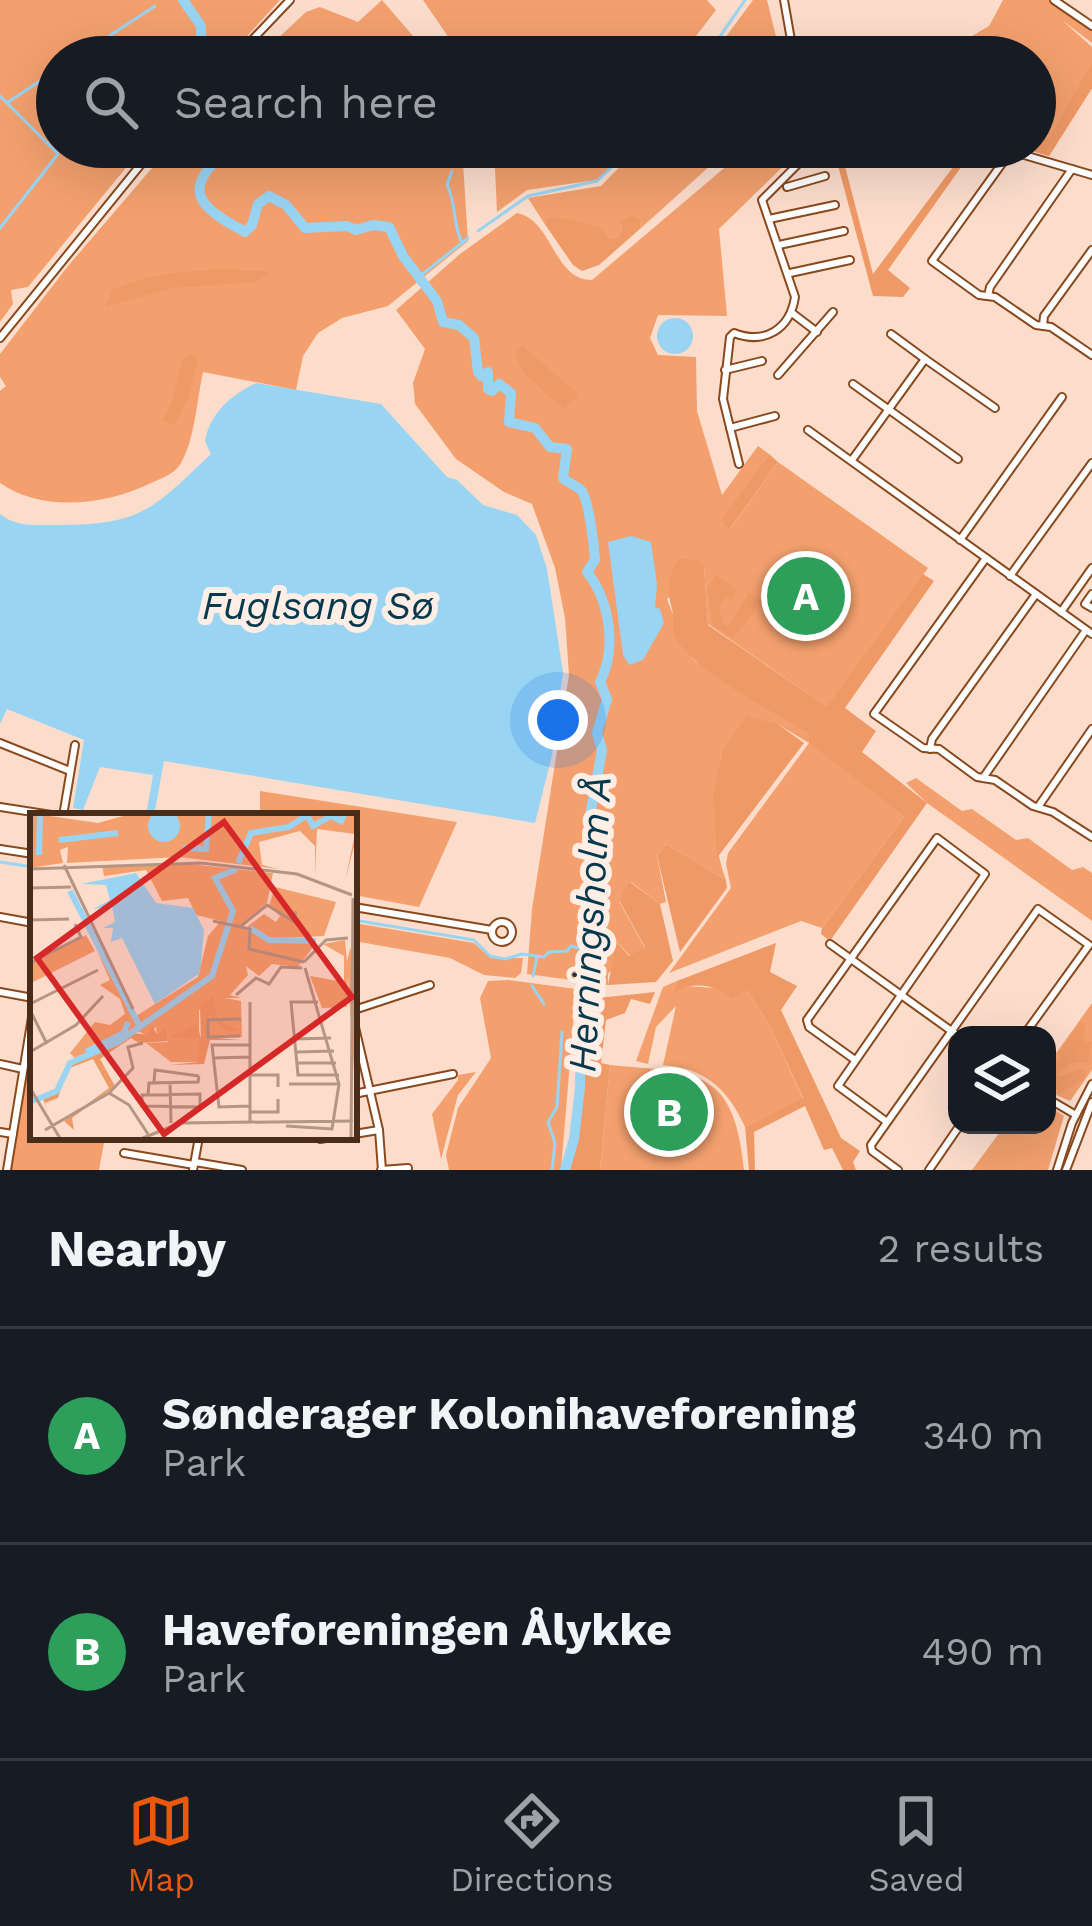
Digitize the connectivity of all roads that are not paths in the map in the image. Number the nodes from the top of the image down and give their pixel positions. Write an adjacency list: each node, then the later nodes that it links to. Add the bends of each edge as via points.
1 (290, 0): 5 (street)
2 (784, 0): 6 (street)
3 (1054, 0): 4 (street)
4 (1092, 26)
5 (256, 36)
6 (790, 36)
7 (1056, 164): 12 (street)
8 (138, 168): 30 (street)
9 (797, 168): 18 (street, via 761,200)
10 (800, 168): 15 (street)
11 (999, 168): 24 (street, via 932,261)
12 (1072, 169): 13 (street); 24 (street)
13 (1092, 175)
14 (825, 176): 15 (street)
15 (808, 181): 16 (street)
16 (787, 187)
17 (835, 205): 18 (street)
18 (769, 219): 20 (street)
19 (844, 231): 20 (street)
20 (779, 244): 23 (street)
21 (1092, 250): 27 (street)
22 (850, 260): 23 (street)
23 (790, 273): 26 (street)
24 (988, 296): 27 (street)
25 (833, 312): 28 (street)
26 (792, 314): 28 (street); 34 (street, via 768,336 731,334)
27 (1042, 326): 31 (street)
28 (817, 332): 35 (street)
29 (891, 334): 32 (street)
30 (0, 338)
31 (1092, 355)
32 (925, 359): 38 (street); 39 (street)
33 (762, 361): 34 (street)
34 (725, 370): 41 (street)
35 (778, 376)
36 (853, 384): 39 (street)
37 (1048, 398): 49 (street, via 1060,400)
38 (994, 408)
39 (888, 410): 45 (street); 46 (street)
40 (775, 416): 41 (street)
41 (730, 428): 44 (street)
42 (808, 430): 46 (street)
43 (750, 450): 44 (street)
44 (736, 453): 48 (street)
45 (958, 459)
46 (852, 460): 49 (street)
47 (1092, 463): 52 (street)
48 (739, 464)
49 (960, 540): 50 (street)
50 (986, 558): 52 (street); 61 (street, via 874,715)
51 (1092, 568): 56 (street)
52 (1010, 576): 53 (street)
53 (1036, 594): 56 (street); 61 (street)
54 (1092, 594): 55 (street, via 1085,604)
55 (1092, 608)
56 (1061, 612): 57 (street)
57 (1089, 632): 63 (street)
58 (1092, 729): 65 (street)
59 (0, 742): 62 (street)
60 (75, 745): 62 (street)
61 (930, 749): 63 (street)
62 (70, 771): 67 (street)
63 (983, 778): 65 (street)
64 (0, 807): 66 (street)
65 (1038, 807): 68 (street)
66 (41, 813)
67 (62, 813)
68 (1092, 837)
69 (0, 849): 70 (street)
70 (30, 854)
71 (357, 908): 74 (street)
72 (0, 917): 73 (street)
73 (30, 922)
74 (492, 930)
75 (830, 944): 77 (street)
76 (1090, 945): 83 (street, via 1038,909); 84 (street)
77 (850, 959): 80 (street); 80 (street, via 937,838 986,874); 89 (street, via 806,1024)
78 (430, 985): 82 (street)
79 (0, 992): 81 (street)
80 (900, 995): 86 (street); 89 (street)
81 (30, 997)
82 (357, 1009)
83 (959, 1026)
84 (1031, 1026)
85 (30, 1028): 91 (street)
86 (948, 1029)
87 (948, 1041): 99 (street)
88 (357, 1050): 94 (street)
89 (855, 1060): 99 (street, via 838,1085)
90 (0, 1064): 91 (street)
91 (23, 1069): 102 (street)
92 (453, 1074): 94 (street)
93 (1092, 1084): 98 (street)
94 (370, 1090): 95 (street); 100 (street)
95 (357, 1093)
96 (1092, 1102): 98 (street)
97 (1056, 1103): 98 (street)
98 (1080, 1118): 113 (street)
99 (887, 1122): 111 (street, via 870,1149)
100 (379, 1130): 103 (street); 110 (street)
101 (0, 1132): 102 (street)
102 (13, 1134): 108 (street)
103 (357, 1134)
104 (954, 1134): 112 (street)
105 (124, 1153): 106 (street)
106 (194, 1166): 109 (street)
107 (408, 1168): 110 (street)
108 (7, 1170)
109 (242, 1170)
110 (382, 1170)
111 (898, 1170)
112 (928, 1170)
113 (1062, 1170)

